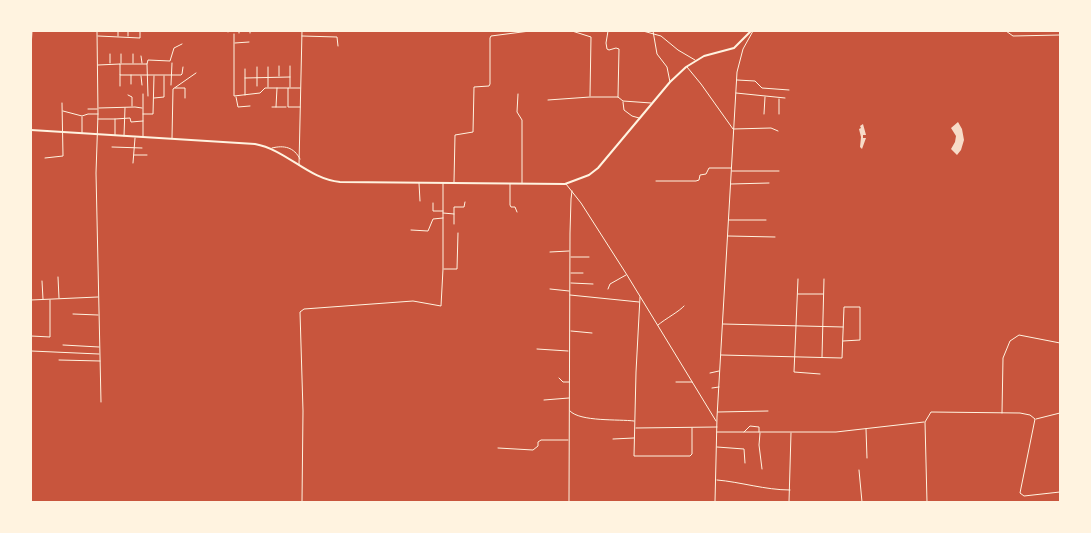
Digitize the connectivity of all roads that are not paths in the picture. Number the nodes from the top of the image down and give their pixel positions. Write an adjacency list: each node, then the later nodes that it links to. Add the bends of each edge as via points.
1 (32, 31): 27 (street)
2 (97, 31): 19 (street)
3 (118, 31): 21 (street)
4 (128, 31): 22 (street)
5 (140, 31): 22 (street, via 140,38)
6 (302, 31): 20 (street)
7 (530, 31): 138 (street, via 490,38 490,85 474,87 473,132 455,135)
8 (572, 31): 81 (street, via 591,38)
9 (608, 31): 84 (street, via 607,49 616,48 620,52)
10 (643, 31): 16 (street)
11 (653, 31): 16 (street)
12 (752, 31): 32 (main road, via 734,48); 60 (street, via 740,57)
13 (1006, 31): 17 (street, via 1013,36)
14 (1028, 31): 17 (street)
15 (234, 34): 25 (street)
16 (653, 35): 32 (street, via 661,36); 61 (street, via 658,54 667,66)
17 (1026, 35): 18 (street)
18 (1060, 35)
19 (97, 36): 21 (street); 39 (street)
20 (302, 36): 26 (street, via 337,37); 71 (street)
21 (118, 37): 22 (street)
22 (128, 37)
23 (249, 42): 25 (street)
24 (182, 44): 38 (street, via 174,48 170,61 148,60)
25 (234, 44): 78 (street)
26 (338, 46)
27 (31, 48)
28 (110, 54): 34 (street)
29 (121, 54): 35 (street)
30 (133, 54): 36 (street)
31 (141, 56): 37 (street)
32 (695, 60): 45 (main road)
33 (172, 63): 54 (street)
34 (110, 64): 35 (street); 39 (street)
35 (120, 64): 36 (street); 48 (street)
36 (133, 64): 37 (street)
37 (142, 64): 38 (street)
38 (148, 64): 51 (street)
39 (98, 65): 97 (street)
40 (279, 66): 57 (street)
41 (290, 66): 58 (street)
42 (183, 67): 54 (street, via 182,75)
43 (257, 67): 55 (street)
44 (268, 67): 56 (street)
45 (686, 67): 61 (main road); 112 (street)
46 (245, 69): 59 (street)
47 (196, 73): 67 (street)
48 (120, 75): 49 (street); 64 (street)
49 (131, 75): 50 (street); 62 (street)
50 (141, 75): 51 (street); 65 (street)
51 (147, 75): 52 (street); 77 (street)
52 (154, 75): 53 (street); 82 (street)
53 (164, 75): 54 (street); 82 (street, via 164,97)
54 (172, 75): 63 (street)
55 (257, 77): 56 (street); 59 (street); 66 (street)
56 (268, 77): 57 (street); 68 (street)
57 (279, 77): 58 (street)
58 (290, 77): 70 (street)
59 (245, 78): 79 (street)
60 (736, 80): 72 (street, via 755,81 762,88); 73 (street)
61 (670, 82): 90 (main road)
62 (131, 84)
63 (171, 85)
64 (120, 86)
65 (142, 86)
66 (257, 86)
67 (175, 88): 83 (street, via 185,88); 122 (street, via 172,91)
68 (268, 88): 69 (street); 79 (street)
69 (277, 88): 70 (street); 94 (street)
70 (289, 88): 71 (street); 95 (street)
71 (301, 88): 96 (street)
72 (788, 90)
73 (736, 93): 80 (street); 112 (street)
74 (128, 94): 92 (street, via 132,97)
75 (143, 94): 99 (street)
76 (518, 94): 141 (street, via 518,112 522,120)
77 (148, 96)
78 (236, 96): 79 (street); 91 (street, via 238,107)
79 (245, 96)
80 (765, 96): 85 (street); 104 (street)
81 (590, 97): 84 (street); 87 (street)
82 (154, 98): 103 (street, via 153,114)
83 (185, 98)
84 (618, 98): 88 (street)
85 (779, 98): 86 (street); 105 (street)
86 (785, 98)
87 (548, 100)
88 (623, 101): 90 (street); 108 (street, via 624,110)
89 (62, 103): 101 (street)
90 (652, 104): 108 (main road)
91 (250, 106)
92 (132, 107): 98 (street); 99 (street)
93 (272, 107): 94 (street)
94 (276, 107): 95 (street)
95 (288, 107): 96 (street)
96 (301, 107): 130 (street)
97 (98, 108): 98 (street); 100 (street); 102 (street)
98 (125, 108): 107 (street)
99 (142, 108): 103 (street)
100 (88, 109)
101 (62, 111): 106 (street); 115 (street)
102 (98, 114): 106 (street); 109 (street)
103 (142, 114): 111 (street)
104 (764, 114)
105 (779, 114)
106 (82, 116): 116 (street)
107 (125, 118): 110 (street); 111 (street, via 130,118 131,122); 119 (street)
108 (640, 118): 143 (main road, via 598,168)
109 (98, 119): 110 (street); 117 (street)
110 (115, 120): 118 (street)
111 (143, 121): 121 (street)
112 (733, 129): 114 (street); 133 (street)
113 (31, 130): 115 (main road)
114 (778, 130)
115 (62, 132): 116 (main road); 129 (street, via 63,156)
116 (82, 134): 117 (main road)
117 (97, 135): 118 (main road); 181 (street)
118 (115, 136): 119 (main road)
119 (124, 137): 120 (main road)
120 (135, 137): 121 (main road); 124 (street)
121 (143, 137): 122 (main road)
122 (172, 138): 126 (main road, via 237,142)
123 (112, 147): 124 (street)
124 (134, 147): 125 (street); 128 (street)
125 (142, 148)
126 (271, 148): 130 (street, via 292,148); 132 (main road)
127 (147, 155): 128 (street)
128 (134, 156): 131 (street)
129 (46, 158)
130 (300, 159): 132 (street)
131 (134, 163)
132 (299, 165): 139 (main road, via 328,181)
133 (732, 168): 135 (street); 136 (street, via 709,168 698,181)
134 (779, 171): 135 (street)
135 (731, 172): 144 (street)
136 (656, 181)
137 (443, 182): 138 (main road); 139 (main road); 149 (street)
138 (454, 182): 140 (main road)
139 (419, 183): 146 (street)
140 (510, 183): 141 (main road); 150 (street, via 510,205)
141 (522, 183): 143 (main road)
142 (769, 183): 144 (street)
143 (565, 184): 145 (street)
144 (730, 184): 153 (street)
145 (572, 191): 160 (street); 167 (street)
146 (420, 201)
147 (465, 202): 151 (street, via 464,207 454,207)
148 (433, 203): 149 (street, via 433,211)
149 (443, 212): 151 (street); 152 (street)
150 (517, 212)
151 (454, 214): 155 (street)
152 (443, 218): 156 (street, via 433,219 428,231); 164 (street)
153 (728, 220): 154 (street); 158 (street)
154 (766, 220)
155 (454, 224)
156 (411, 230)
157 (458, 233): 164 (street, via 457,270)
158 (728, 236): 159 (street); 190 (street)
159 (775, 237)
160 (570, 251): 161 (street); 162 (street)
161 (550, 252)
162 (570, 257): 163 (street); 165 (street)
163 (589, 257)
164 (444, 269): 254 (street, via 442,306 413,301 386,302 304,309 300,312)
165 (570, 273): 166 (street); 172 (street)
166 (583, 273)
167 (626, 275): 174 (street); 180 (street)
168 (58, 277): 183 (street)
169 (798, 279): 177 (street)
170 (824, 279): 178 (street)
171 (42, 281): 185 (street)
172 (570, 282): 173 (street); 176 (street)
173 (593, 284)
174 (608, 288)
175 (550, 289): 176 (street)
176 (570, 291): 179 (street)
177 (798, 294): 178 (street); 192 (street)
178 (824, 294): 193 (street)
179 (570, 295): 186 (street); 195 (street)
180 (640, 296): 186 (street); 191 (street)
181 (99, 297): 183 (street); 189 (street)
182 (50, 299): 183 (street); 185 (street); 197 (street, via 50,337)
183 (59, 299)
184 (31, 300): 185 (street)
185 (42, 300)
186 (639, 302): 231 (street)
187 (684, 306): 191 (street)
188 (73, 314): 189 (street)
189 (99, 315): 202 (street)
190 (723, 324): 192 (street); 208 (street)
191 (657, 326): 219 (street)
192 (796, 326): 193 (street); 209 (street)
193 (823, 327): 194 (street); 210 (street)
194 (844, 327): 198 (street); 198 (street, via 845,306 860,307 860,340)
195 (570, 331): 196 (street); 205 (street)
196 (592, 333)
197 (31, 336)
198 (844, 341): 210 (street, via 843,358)
199 (1060, 343): 228 (street, via 1019,335 1012,339 1002,358)
200 (64, 346): 201 (street)
201 (86, 347): 202 (street); 206 (street)
202 (100, 347): 207 (street)
203 (536, 349): 205 (street)
204 (31, 351): 206 (street)
205 (569, 351): 217 (street)
206 (85, 353): 207 (street)
207 (100, 354): 212 (street)
208 (721, 355): 209 (street); 213 (street)
209 (796, 357): 210 (street); 215 (street, via 795,373)
210 (822, 358)
211 (59, 360): 212 (street)
212 (100, 361): 224 (street)
213 (720, 371): 214 (street); 220 (street)
214 (710, 373)
215 (820, 374)
216 (559, 378): 217 (street, via 562,382)
217 (570, 382): 222 (street)
218 (676, 382): 219 (street)
219 (692, 382): 233 (street)
220 (719, 387): 221 (street); 227 (street)
221 (712, 388)
222 (569, 398): 223 (street); 225 (street)
223 (544, 400)
224 (101, 402)
225 (570, 410): 231 (street, via 584,418); 244 (street)
226 (768, 411): 227 (street)
227 (718, 412): 233 (street)
228 (1002, 413): 230 (street, via 1023,413); 232 (street, via 932,412)
229 (1060, 413): 230 (street)
230 (1035, 419): 253 (street, via 1020,492 1024,496)
231 (635, 421): 235 (street)
232 (925, 422): 237 (street); 259 (street)
233 (717, 423): 234 (street)
234 (717, 427): 236 (street); 238 (street)
235 (635, 428): 236 (street); 242 (street)
236 (692, 428): 242 (street, via 690,456 635,457)
237 (866, 428): 240 (street); 247 (street)
238 (717, 432): 239 (street); 245 (street)
239 (744, 432): 241 (street); 241 (street, via 751,426 758,426)
240 (791, 432): 241 (street); 252 (street)
241 (759, 433): 249 (street)
242 (635, 438): 243 (street)
243 (612, 439)
244 (569, 440): 246 (street, via 541,440 532,450); 255 (street)
245 (716, 446): 248 (street, via 744,449); 251 (street)
246 (498, 448)
247 (867, 458)
248 (745, 463)
249 (762, 469)
250 (859, 470): 258 (street)
251 (716, 480): 252 (street); 256 (street)
252 (790, 490): 257 (street)
253 (1060, 492)
254 (302, 502)
255 (569, 502)
256 (715, 502)
257 (789, 502)
258 (862, 502)
259 (927, 502)

